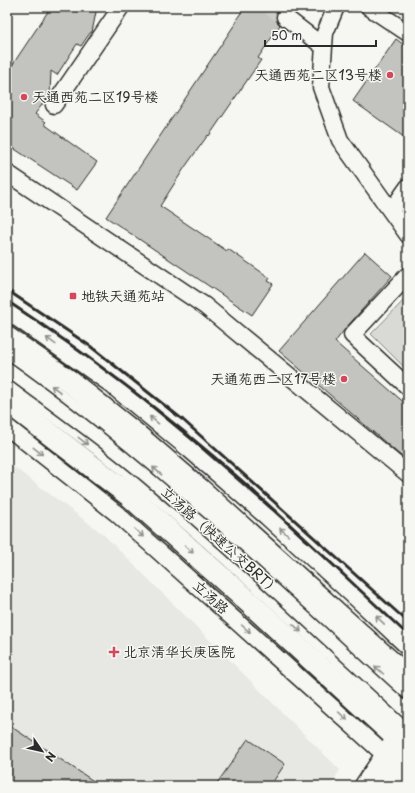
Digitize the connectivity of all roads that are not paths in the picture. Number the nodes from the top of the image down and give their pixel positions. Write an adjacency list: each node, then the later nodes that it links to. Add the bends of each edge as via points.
1 (121, 7): 7 (street)
2 (336, 7): 6 (street, via 325,33)
3 (369, 7): 5 (street)
4 (284, 17): 6 (street)
5 (408, 33)
6 (324, 48): 10 (street, via 321,87 340,140)
7 (54, 105)
8 (7, 173): 20 (street, via 205,306)
9 (408, 187): 10 (street)
10 (391, 211): 11 (street)
11 (408, 235)
12 (408, 275): 17 (street, via 352,334)
13 (7, 311): 21 (street, one-way to 13, via 353,594 190,450 109,383)
14 (7, 338): 22 (main road, via 69,381 200,489)
15 (7, 354): 23 (lane, 立汤路（快速公交BRT）, one-way to 15, via 156,469 84,410)
16 (7, 384): 24 (lane, 立汤路（快速公交BRT）, one-way to 24, via 138,484 240,574)
17 (408, 388)
18 (7, 401): 24 (main road, 立汤路, one-way to 24, via 129,495)
19 (7, 427): 24 (street, 立汤路, one-way to 24, via 116,513)
20 (408, 474)
21 (408, 647)
22 (408, 678)
23 (408, 696)
24 (401, 758): 25 (main road)
25 (366, 786)

